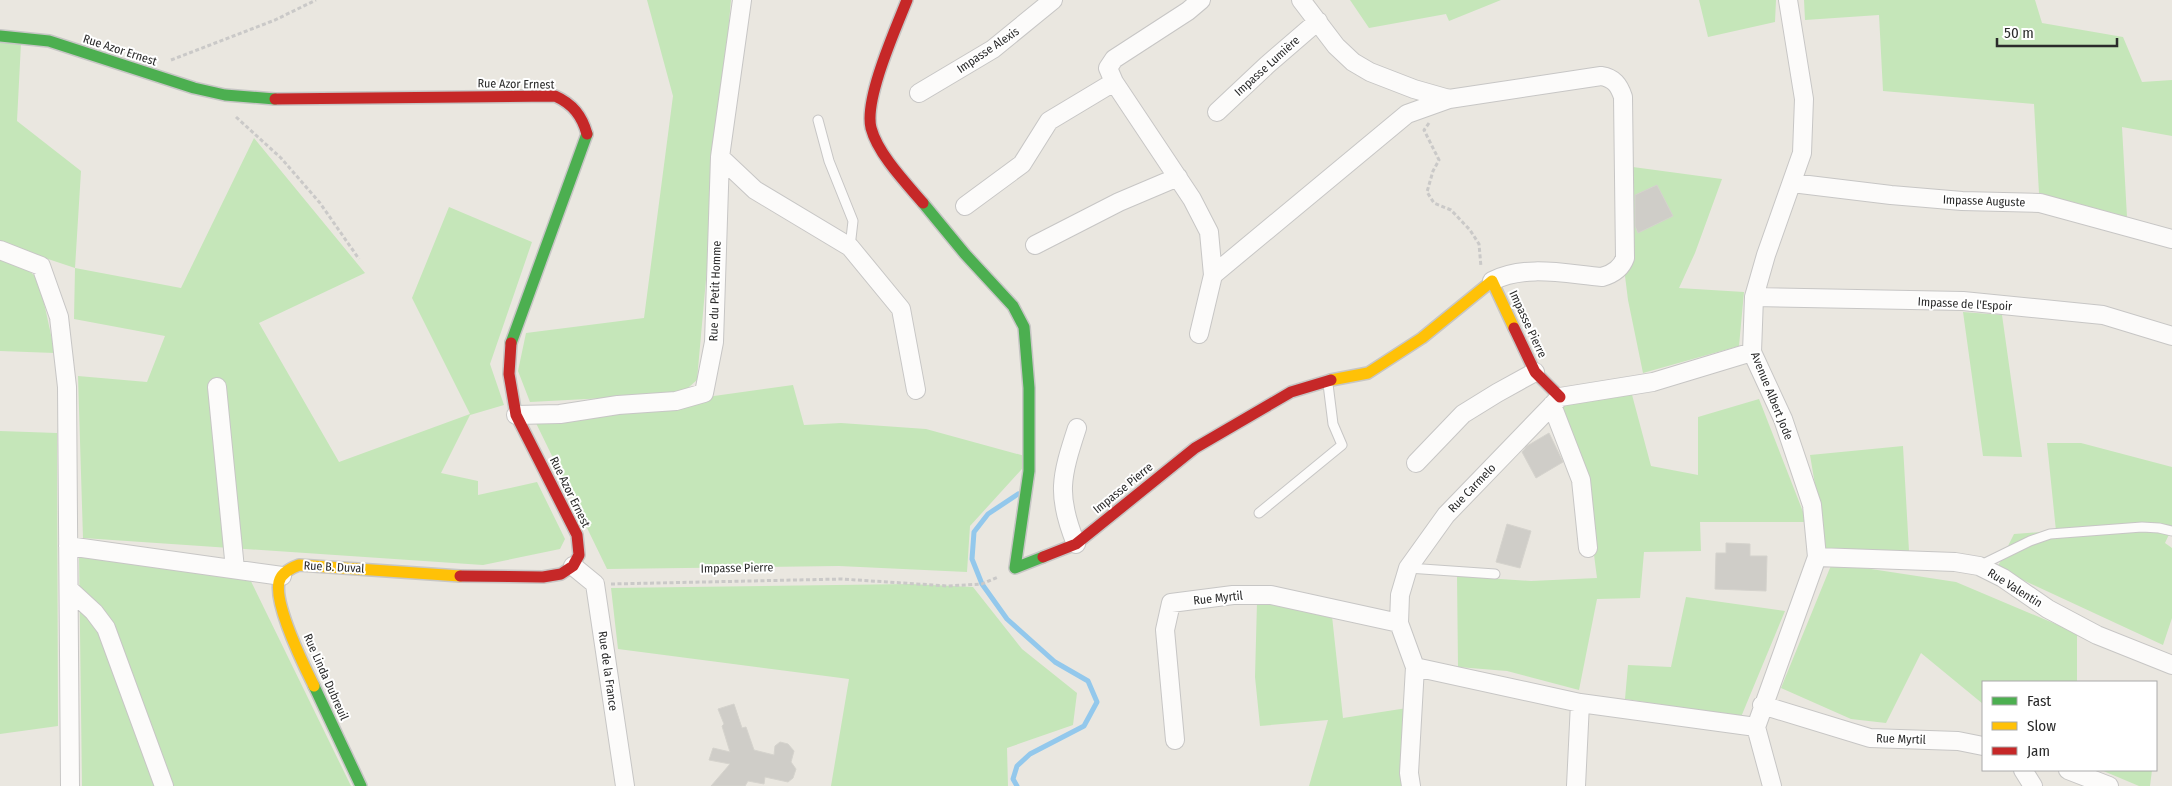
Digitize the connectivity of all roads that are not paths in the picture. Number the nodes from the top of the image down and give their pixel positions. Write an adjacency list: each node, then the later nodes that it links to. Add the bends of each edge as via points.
1 (742, 0): 14 (street, Rue du Petit Homme)
2 (907, 0): 38 (street, Impasse Pierre, via 877,78 871,126 896,171 1013,306 1024,327 1029,388 1029,471 1016,568)
3 (1053, 0): 10 (street, Impasse Alexis, via 993,49)
4 (1201, 0): 9 (street, via 1114,59 1108,68)
5 (1301, 0): 7 (street)
6 (1788, 0): 16 (street, Avenue Albert Jode, via 1804,99 1802,153)
7 (1318, 21): 11 (street, via 1336,46 1358,65 1414,89); 12 (street, Impasse Lumière)
8 (0, 36): 33 (street, Rue Azor Ernest, via 49,41 143,73 225,95 262,99 555,96 566,100 585,123 587,136 511,343 509,374)
9 (1114, 82): 15 (street); 17 (street, via 1049,121 1022,164)
10 (919, 94)
11 (1449, 99): 22 (street, via 1407,114); 23 (street, via 1601,76 1616,82 1623,97 1623,265 1602,277 1523,271 1505,275)
12 (1217, 112)
13 (818, 120): 20 (lane, via 829,161 853,221)
14 (720, 157): 20 (street, via 755,190); 33 (street, Rue du Petit Homme, via 714,342 704,393 676,402 618,405 560,414)
15 (1178, 177): 19 (street, via 1119,202); 22 (street, via 1209,232)
16 (1792, 183): 18 (street, Impasse Auguste, via 1953,200 2040,203); 24 (street, Avenue Albert Jode)
17 (965, 206)
18 (2172, 239)
19 (1035, 245)
20 (850, 247): 31 (street, via 901,309)
21 (0, 250): 39 (street, via 41,266 59,317 67,387)
22 (1213, 275): 25 (street)
23 (1488, 285): 28 (street, Impasse Pierre); 29 (street, Impasse Pierre, via 1422,338 1368,373)
24 (1754, 297): 26 (street, Impasse de l'Espoir, via 1963,302 2103,315); 27 (street, Avenue Albert Jode)
25 (1199, 334)
26 (2172, 336)
27 (1752, 352): 32 (street, via 1653,382); 41 (street, Avenue Albert Jode, via 1783,419 1812,505)
28 (1535, 372): 32 (street, Impasse Pierre); 35 (street, via 1464,414)
29 (1328, 381): 36 (lane, via 1333,424 1342,445); 38 (street, Impasse Pierre, via 1290,392 1195,448)
30 (217, 387): 45 (street)
31 (916, 390)
32 (1556, 401): 40 (street, via 1581,480); 44 (street, Rue Carmelo, via 1446,515)
33 (516, 415): 42 (street, Rue Azor Ernest, via 577,535 579,555)
34 (1077, 428): 38 (street, via 1063,472 1063,507)
35 (1416, 463)
36 (1259, 513)
37 (2172, 531): 43 (lane, via 2142,527 2050,534)
38 (1076, 544)
39 (68, 546): 45 (street); 48 (street)
40 (1588, 548)
41 (1816, 557): 43 (street, Rue Valentin, via 1956,562); 53 (street, Avenue Albert Jode)
42 (573, 566): 47 (street, Rue B. Duval, via 561,574 543,577 459,576 299,565); 62 (street, Rue de la France, via 595,584)
43 (1979, 566): 50 (street, Rue Valentin, via 2097,635)
44 (1408, 568): 46 (lane); 49 (street, Rue Carmelo, via 1400,595)
45 (235, 570): 47 (street)
46 (1495, 574)
47 (282, 576): 61 (street, Rue Linda Dubreuil, via 280,602 308,674)
48 (69, 589): 59 (street); 60 (street, via 106,628)
49 (1399, 623): 51 (street, Rue Carmelo); 55 (street, Rue Myrtil, via 1270,595 1171,603 1165,630)
50 (2172, 665)
51 (1415, 667): 52 (street); 63 (street, Rue Carmelo)
52 (1580, 703): 54 (street); 64 (street)
53 (1762, 705): 54 (street, Avenue Albert Jode); 56 (street, Rue Myrtil, via 1870,738 1958,741)
54 (1756, 727): 65 (street)
55 (1175, 740)
56 (1982, 746)
57 (2024, 771): 66 (street)
58 (2071, 771): 67 (street)
59 (70, 786)
60 (164, 786)
61 (361, 786)
62 (625, 786)
63 (1411, 786)
64 (1576, 786)
65 (1772, 786)
66 (2033, 786)
67 (2109, 786)

